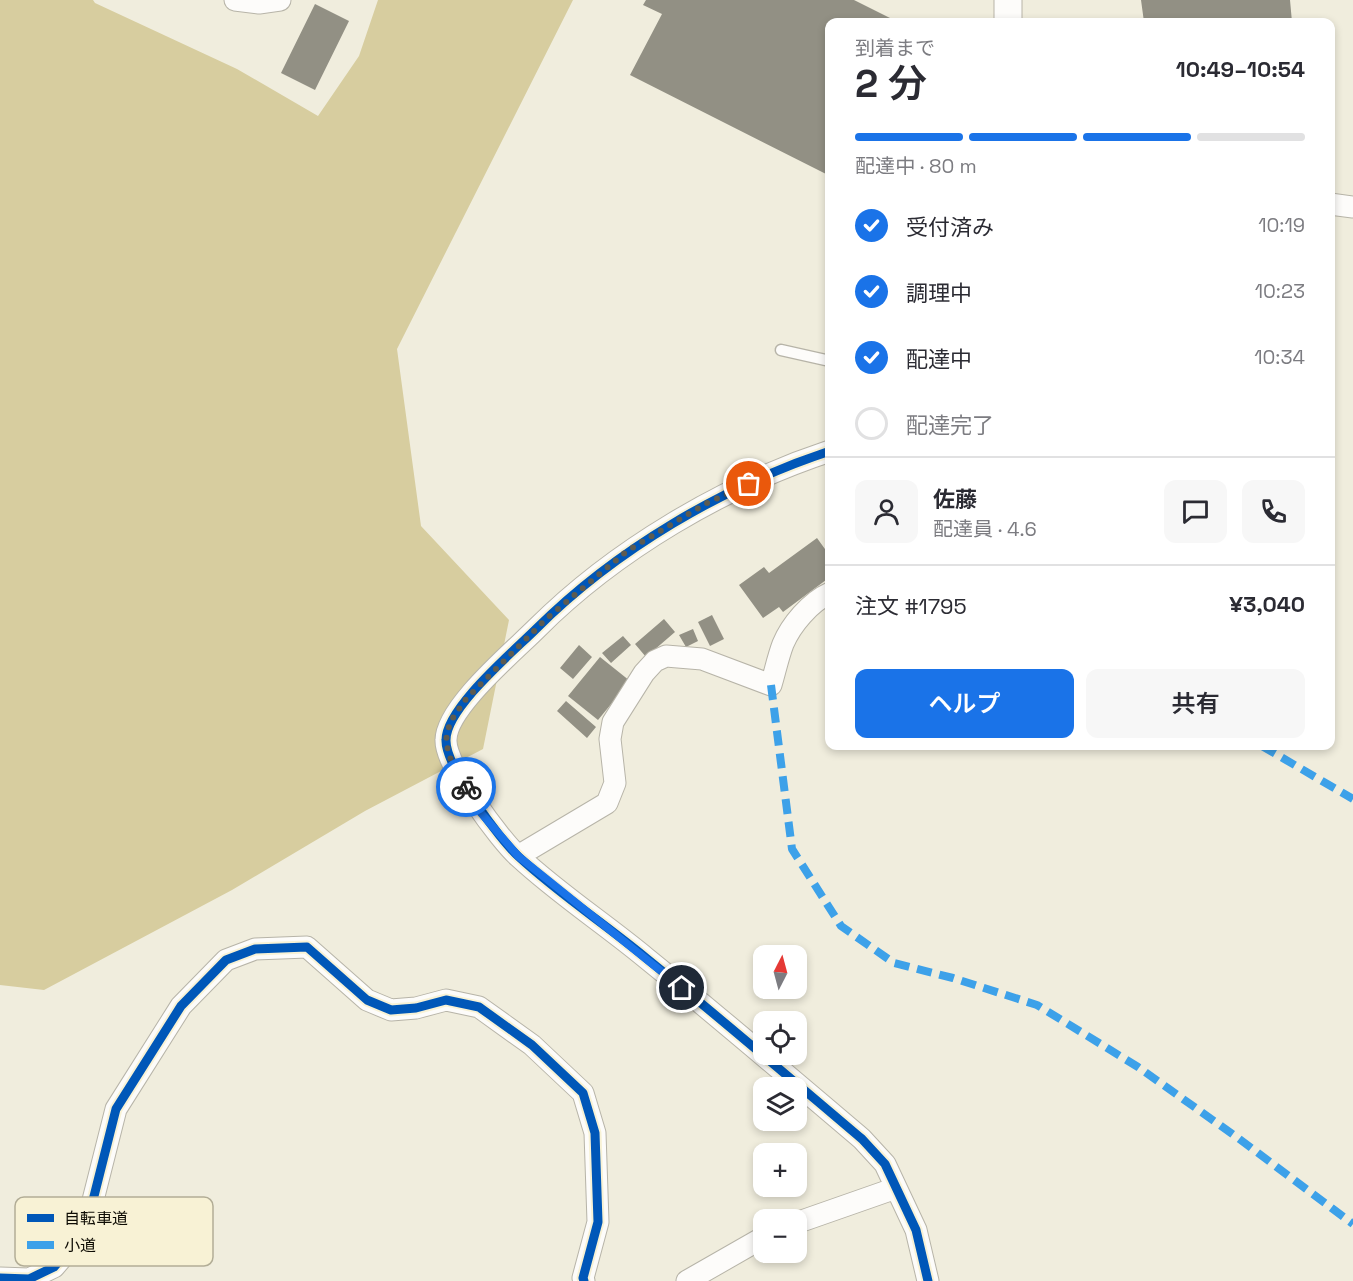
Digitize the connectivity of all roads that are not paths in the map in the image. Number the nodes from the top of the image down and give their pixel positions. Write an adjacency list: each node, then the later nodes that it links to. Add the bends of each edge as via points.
1 (236, 0): 2 (street)
2 (280, 0)
3 (1008, 0): 4 (street)
4 (1008, 18)
5 (1335, 205): 6 (street)
6 (1353, 207)
7 (781, 350): 8 (lane)
8 (825, 360)
9 (825, 453): 11 (street, via 707,503 627,551 546,619 466,699 450,722 446,740 449,756 481,813)
10 (825, 595): 11 (street, via 799,618 783,644 771,685 702,659 666,656 655,662 613,722 610,739 615,783 607,803)
11 (518, 856): 12 (street, via 862,1138 885,1164)
12 (896, 1188): 14 (street); 20 (street, via 916,1230)
13 (94, 1197): 18 (street, via 116,1109 181,1006 225,960 255,949 307,947 368,1000 391,1010 446,1000 479,1008 532,1045 583,1093 595,1132 598,1222)
14 (807, 1219)
15 (753, 1243): 19 (street)
16 (56, 1266): 17 (street, via 29,1279)
17 (0, 1278)
18 (584, 1281)
19 (687, 1281)
20 (928, 1281)

